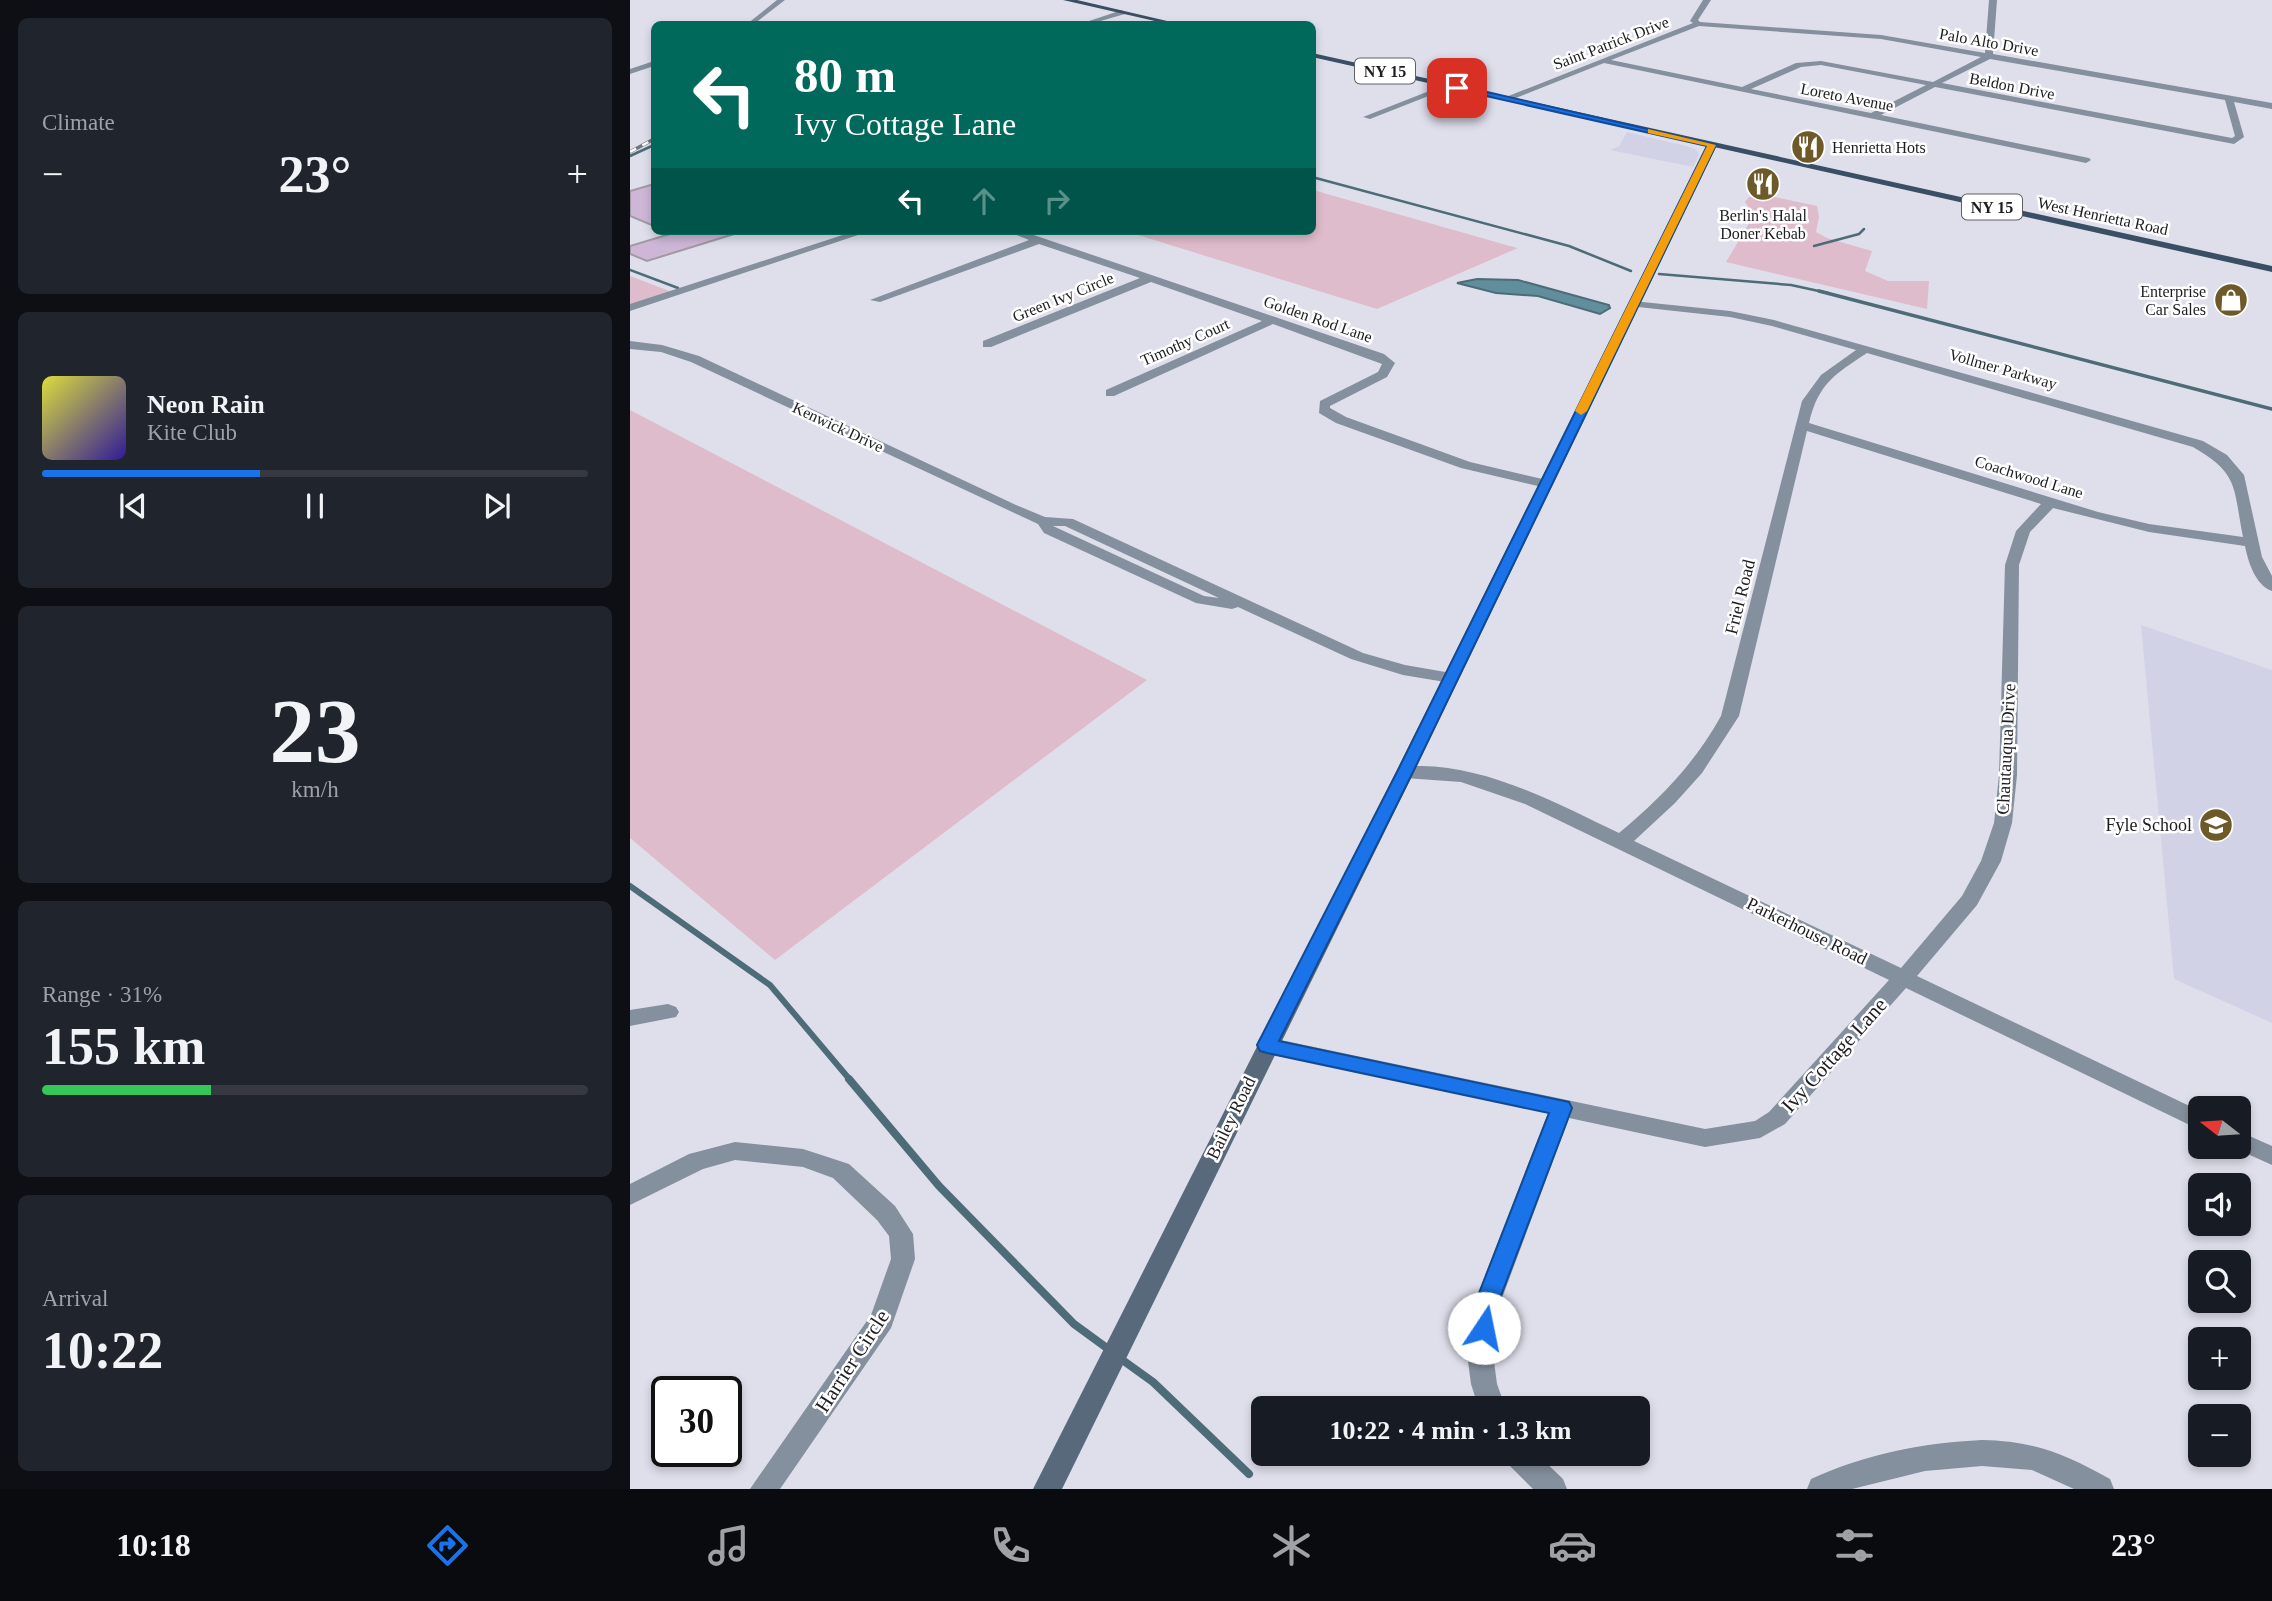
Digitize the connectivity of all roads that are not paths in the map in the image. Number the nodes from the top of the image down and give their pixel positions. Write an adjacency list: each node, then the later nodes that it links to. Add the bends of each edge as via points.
1 (781, 0): 6 (street)
2 (1067, 0): 5 (main road)
3 (1707, 0): 9 (street, Saint Patrick Drive, via 1693,21)
4 (1993, 0): 11 (street)
5 (1122, 12): 7 (street); 8 (main road)
6 (754, 21)
7 (1094, 21)
8 (1162, 21)
9 (1698, 24): 11 (street, Palo Alto Drive, via 1871,36); 12 (street, Saint Patrick Drive)
10 (1316, 56): 16 (main road, West Henrietta Road / NY 15)
11 (1989, 56): 15 (street); 19 (street, Palo Alto Drive)
12 (1603, 61): 17 (street, Loreto Avenue); 18 (street, Saint Patrick Drive)
13 (651, 64): 14 (street)
14 (630, 72)
15 (1933, 85): 17 (street, Beldon Drive, via 1814,62); 19 (street, Beldon Drive, via 2234,141 2240,137); 21 (street)
16 (1450, 86): 18 (main road, West Henrietta Road / NY 15); 22 (street)
17 (1742, 90): 21 (street, Loreto Avenue)
18 (1505, 99): 23 (main road, West Henrietta Road / NY 15)
19 (2228, 99): 20 (street, Palo Alto Drive)
20 (2272, 106)
21 (1873, 116): 24 (street, Loreto Avenue)
22 (1367, 117)
23 (1712, 145): 28 (main road, West Henrietta Road / NY 15); 31 (street, Bailey Road)
24 (2085, 160)
25 (852, 235): 32 (street)
26 (1024, 235): 27 (street, Golden Rod Lane)
27 (1039, 240): 29 (street, Golden Rod Lane); 30 (street)
28 (2272, 269)
29 (1151, 278): 33 (street, Golden Rod Lane); 35 (street, Green Ivy Circle)
30 (876, 300)
31 (1633, 304): 36 (street, Vollmer Parkway, via 1750,318); 39 (street, Bailey Road)
32 (630, 308)
33 (1273, 320): 37 (street, Timothy Court); 39 (street, Golden Rod Lane, via 1389,363 1380,376 1324,404 1329,414 1466,466)
34 (630, 345): 43 (street, Kenwick Drive, via 695,359 1042,520 1049,530 1200,600 1249,606 1377,664)
35 (987, 345)
36 (1866, 349): 38 (street, Friel Road, via 1819,383); 41 (street, Vollmer Parkway, via 2205,447 2237,475)
37 (1110, 393)
38 (1802, 425): 40 (street, Coachwood Lane); 45 (street, Friel Road, via 1730,716 1707,758 1677,793)
39 (1546, 484): 43 (street, Bailey Road)
40 (2050, 503): 41 (street, Coachwood Lane, via 2149,528); 46 (street, Chautauqua Drive, via 2023,531 2012,565 2008,775 1998,843 1970,900)
41 (2250, 542): 42 (street, Vollmer Parkway, via 2261,572)
42 (2272, 586)
43 (1451, 678): 44 (street, Bailey Road)
44 (1405, 772): 45 (street, Parkerhouse Road, via 1430,770 1487,782); 49 (street, Bailey Road)
45 (1622, 841): 46 (street, Parkerhouse Road)
46 (1904, 977): 50 (street, Ivy Cottage Lane, via 1790,1105 1760,1129 1705,1138); 51 (street, Parkerhouse Road)
47 (668, 1012): 48 (street)
48 (630, 1018)
49 (1267, 1045): 50 (street, Ivy Cottage Lane); 58 (street, Bailey Road)
50 (1561, 1108): 55 (street, via 1488,1301 1480,1354)
51 (2188, 1115)
52 (2251, 1146): 53 (street)
53 (2272, 1156)
54 (630, 1195): 57 (street, Harrier Circle, via 696,1161 735,1151 803,1158 841,1171 886,1213 901,1234 903,1259 882,1320)
55 (1488, 1396)
56 (1529, 1466): 59 (street)
57 (764, 1489)
58 (1048, 1489)
59 (1553, 1489)
60 (1821, 1489): 61 (street, via 1841,1478 1901,1462 1999,1452 2035,1457)
61 (2100, 1489)

